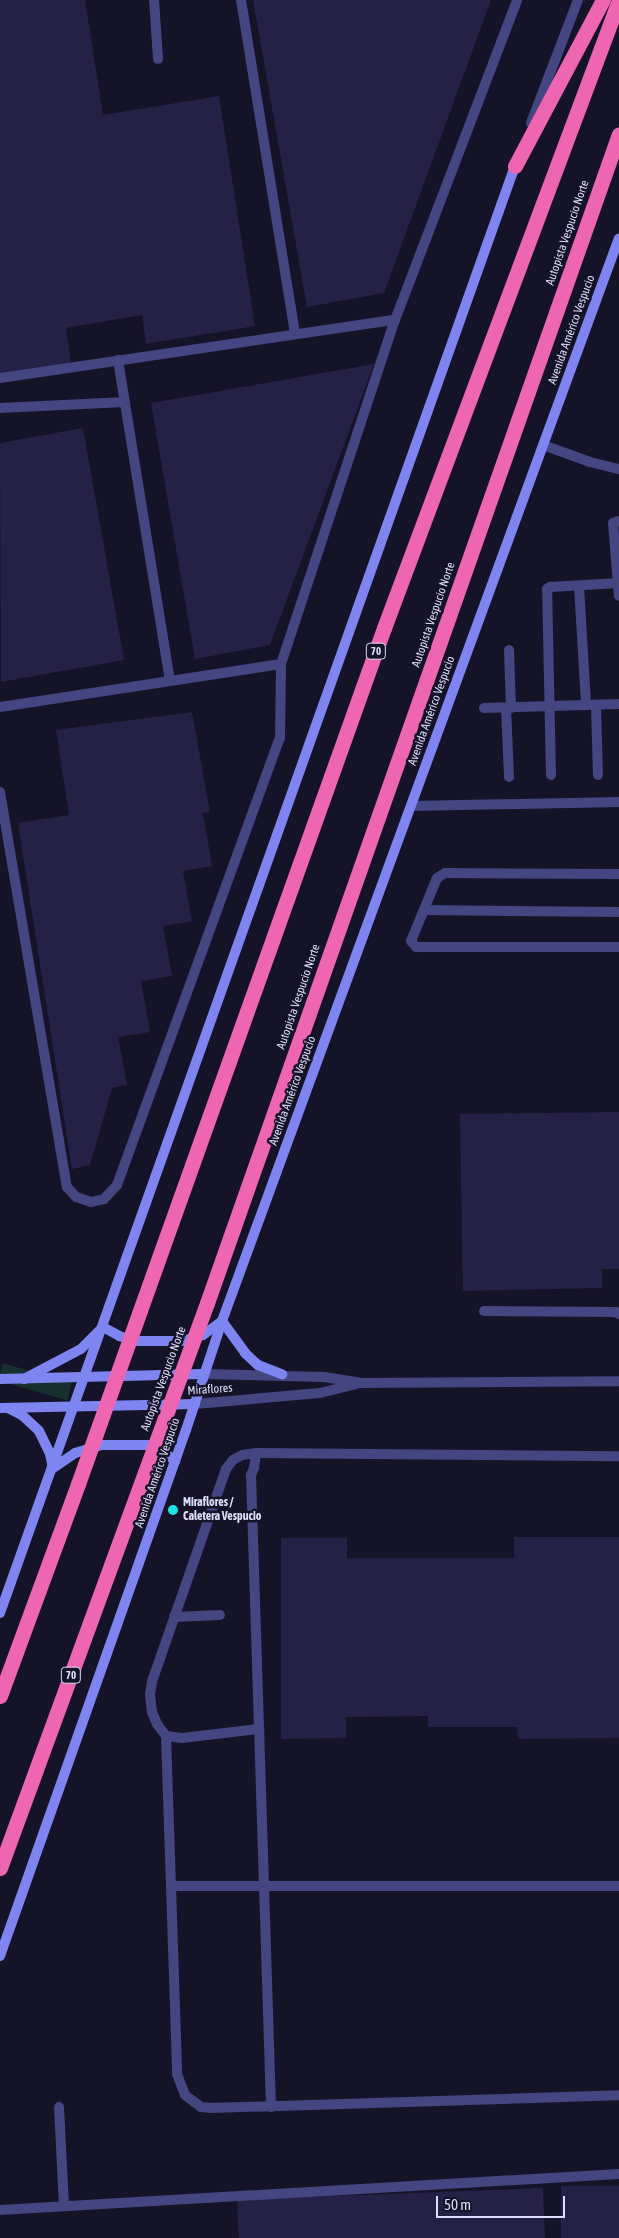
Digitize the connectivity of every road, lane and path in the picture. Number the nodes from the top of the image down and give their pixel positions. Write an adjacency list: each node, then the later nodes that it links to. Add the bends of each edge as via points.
1 (154, 0): 7 (street)
2 (241, 0): 12 (street)
3 (517, 0): 11 (street)
4 (578, 0): 9 (street)
5 (603, 0): 9 (highway)
6 (619, 0): 64 (highway, 70, via 384,628)
7 (158, 59)
8 (619, 134): 67 (highway, Autopista Vespucio Norte / 70, via 207,1303)
9 (515, 166): 46 (main road)
10 (619, 238): 17 (main road, Avenida Américo Vespucio)
11 (395, 320): 12 (street); 25 (street)
12 (295, 334): 13 (street)
13 (118, 360): 14 (street); 15 (street)
14 (0, 378)
15 (125, 402): 16 (street); 26 (street)
16 (0, 408)
17 (543, 445): 18 (street); 38 (main road, Avenida Américo Vespucio)
18 (619, 469)
19 (619, 521): 20 (street, via 613,523)
20 (617, 541): 21 (street)
21 (619, 583): 22 (street); 23 (street)
22 (580, 586): 28 (street); 29 (street, via 550,587 546,592)
23 (619, 596)
24 (508, 650): 32 (street)
25 (281, 664): 26 (street); 36 (street, via 280,738 117,1186 104,1199 91,1202 76,1197 67,1187)
26 (170, 681): 30 (street)
27 (619, 704): 28 (street)
28 (591, 705): 29 (street); 34 (street)
29 (549, 706): 32 (street); 33 (street)
30 (0, 707)
31 (484, 708): 32 (street)
32 (508, 708): 35 (street)
33 (551, 775)
34 (598, 775)
35 (509, 777)
36 (0, 792)
37 (619, 802): 38 (street)
38 (411, 806): 45 (main road, Avenida Américo Vespucio)
39 (619, 874): 40 (street, via 445,873 437,878)
40 (424, 910): 41 (street); 42 (street, via 411,941 416,947)
41 (619, 912)
42 (619, 948)
43 (484, 1312): 44 (street)
44 (619, 1314)
45 (222, 1321): 46 (main road, via 203,1335 182,1341 143,1342 119,1336); 47 (main road, Avenida Américo Vespucio); 48 (main road, via 245,1353 258,1364)
46 (103, 1327): 49 (main road); 51 (main road, via 81,1349)
47 (204, 1374): 48 (street, Miraflores); 49 (main road, Miraflores); 54 (main road, Avenida Américo Vespucio)
48 (282, 1374): 53 (street, Miraflores)
49 (86, 1378): 51 (main road, Miraflores); 55 (main road)
50 (0, 1379): 51 (main road, Miraflores)
51 (24, 1379)
52 (619, 1381): 53 (street, Miraflores)
53 (361, 1383): 54 (street, Miraflores, via 320,1393)
54 (194, 1404): 55 (main road, Miraflores); 59 (main road, Avenida Américo Vespucio)
55 (75, 1407): 56 (main road, Miraflores); 60 (main road)
56 (4, 1408): 60 (main road, via 22,1415 39,1431)
57 (256, 1453): 58 (street); 63 (street, via 242,1455 226,1469); 65 (street, via 251,1474)
58 (619, 1456)
59 (175, 1461): 60 (main road, via 163,1451 147,1445 101,1445 75,1453); 71 (main road, Avenida Américo Vespucio)
60 (53, 1468): 61 (main road)
61 (0, 1613)
62 (220, 1615): 63 (street)
63 (174, 1617): 66 (street, via 150,1694 152,1712)
64 (0, 1696)
65 (259, 1729): 66 (street, via 182,1738); 68 (street)
66 (166, 1736): 69 (street)
67 (0, 1868)
68 (264, 1885): 69 (street); 70 (street); 73 (street)
69 (171, 1886): 73 (street, via 180,2086 185,2095 200,2106)
70 (619, 1886)
71 (0, 1956)
72 (619, 2095): 73 (street)
73 (271, 2106)
74 (59, 2107): 76 (street)
75 (619, 2174): 76 (street)
76 (64, 2206): 77 (street)
77 (0, 2210)

